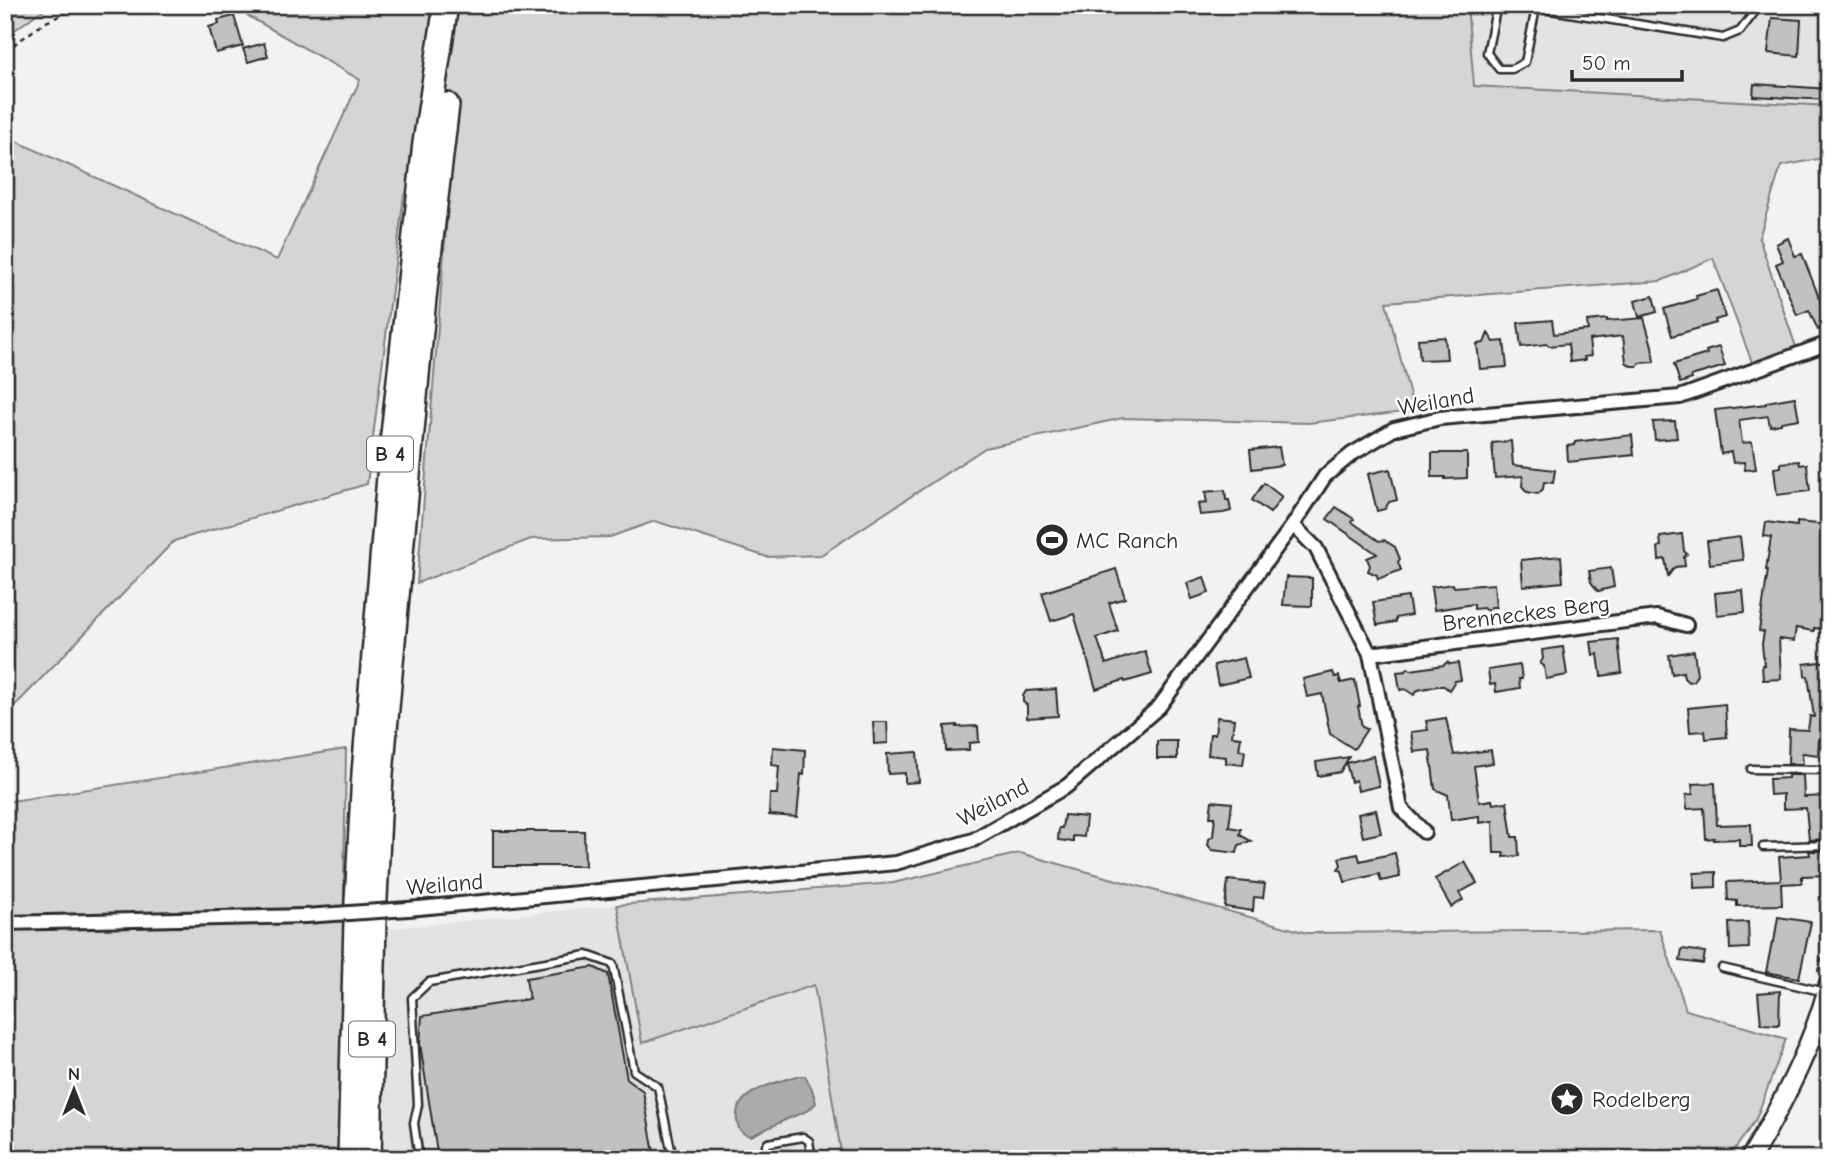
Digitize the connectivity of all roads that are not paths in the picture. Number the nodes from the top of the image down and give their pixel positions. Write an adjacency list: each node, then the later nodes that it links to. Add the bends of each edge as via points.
1 (446, 5): 21 (highway, B 4, via 425,143 389,467 362,813)
2 (461, 5): 22 (highway, B 4, via 424,298 381,774)
3 (1497, 5): 7 (lane, via 1487,52 1499,69 1525,62)
4 (1520, 5): 7 (lane)
5 (1760, 5): 7 (lane, via 1740,31 1723,38)
6 (1810, 5): 8 (lane)
7 (1536, 8)
8 (1829, 8)
9 (1829, 343): 10 (street, Weiland, via 1680,397 1440,418 1394,429 1325,476)
10 (1293, 525): 12 (street, via 1316,548); 18 (street, Weiland, bridge, via 1159,707 1067,786 973,840 896,863 408,909)
11 (1686, 625): 12 (street, Brenneckes Berg, via 1657,617)
12 (1370, 654): 15 (street, via 1401,807)
13 (1751, 769): 14 (lane)
14 (1829, 769)
15 (1424, 832)
16 (1829, 845): 17 (lane)
17 (1763, 847)
18 (5, 923)
19 (1722, 968): 20 (lane)
20 (1823, 988): 27 (street, via 1812,1033 1792,1081)
21 (350, 1159)
22 (369, 1159)
23 (419, 1159): 24 (lane, via 412,998 429,982 587,954 613,964 634,1071 658,1087)
24 (673, 1159)
25 (767, 1159): 26 (lane, via 768,1143 803,1137 809,1141)
26 (812, 1159)
27 (1750, 1159)

